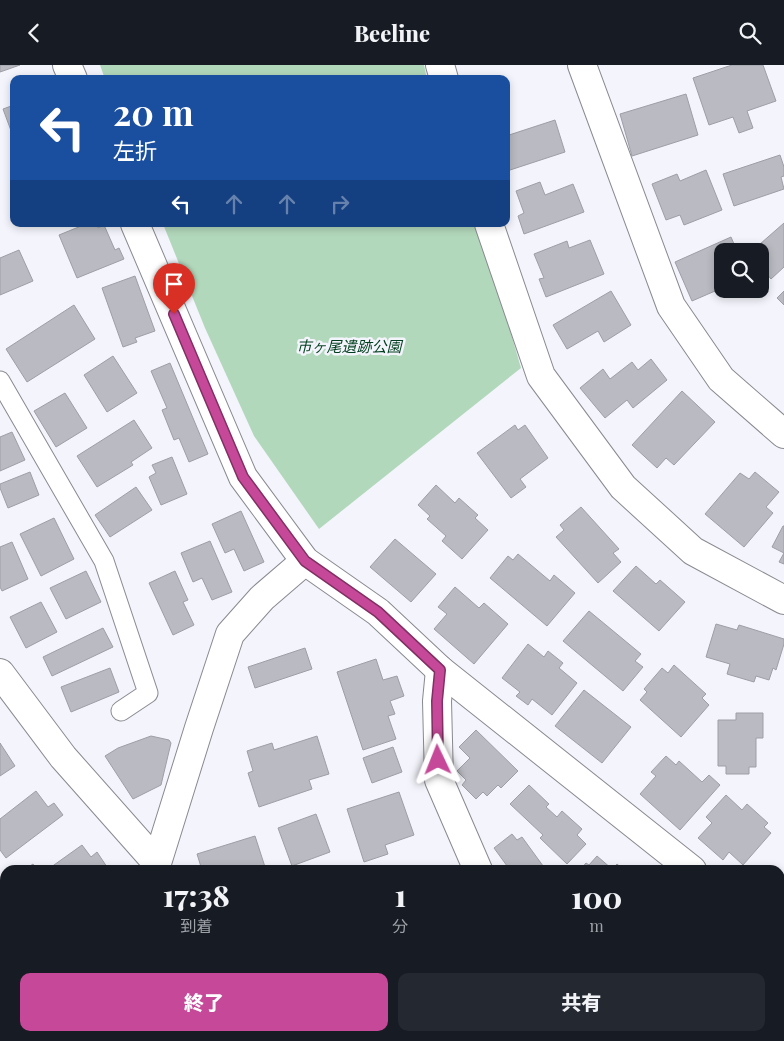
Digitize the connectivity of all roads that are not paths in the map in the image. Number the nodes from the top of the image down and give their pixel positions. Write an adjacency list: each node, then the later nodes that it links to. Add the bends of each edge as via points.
1 (591, 67): 5 (street, via 671,306 720,379)
2 (136, 227): 6 (street, via 243,477)
3 (491, 227): 7 (street, via 541,376 623,487 693,551)
4 (0, 381): 10 (lane, via 104,561 148,693)
5 (784, 434)
6 (305, 561): 8 (street, via 378,612); 12 (street, via 262,598 230,634)
7 (784, 600)
8 (440, 670): 13 (street, via 437,701 439,780); 14 (street)
9 (0, 673): 11 (street, via 63,757)
10 (121, 711)
11 (155, 865)
12 (156, 865)
13 (476, 865)
14 (686, 865)

